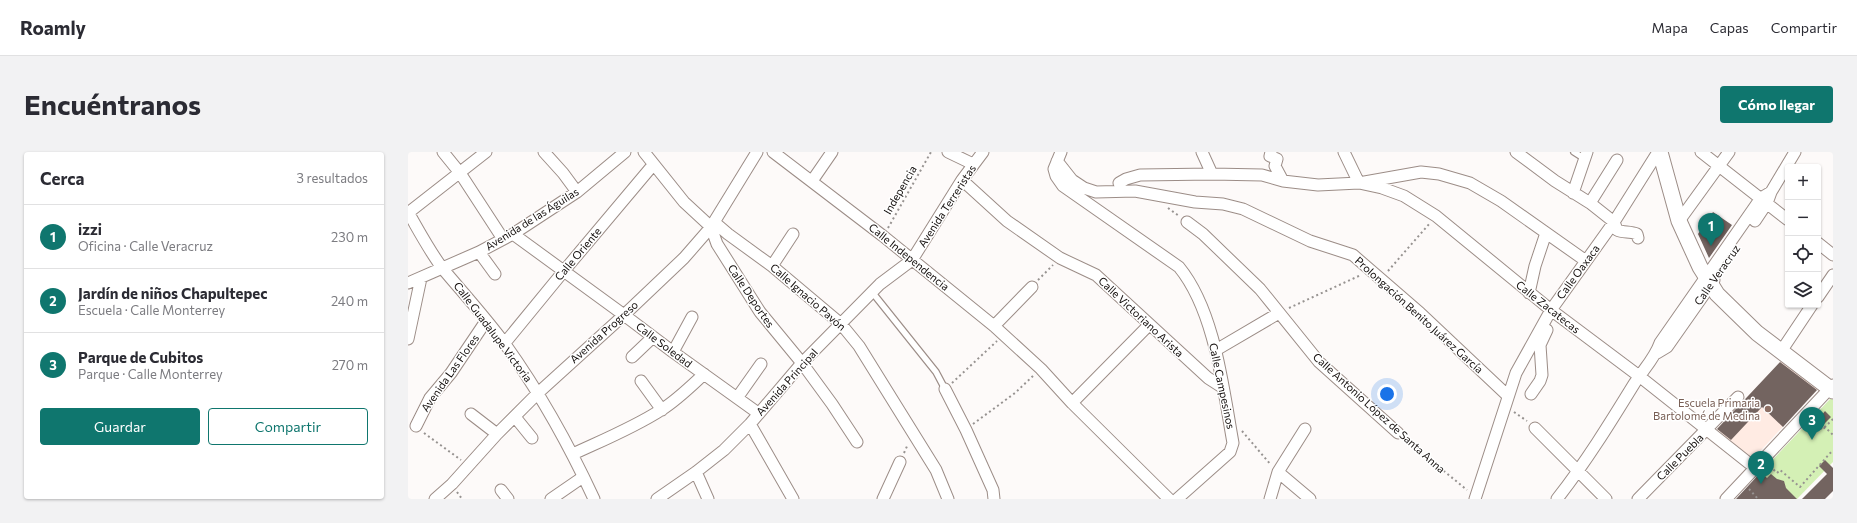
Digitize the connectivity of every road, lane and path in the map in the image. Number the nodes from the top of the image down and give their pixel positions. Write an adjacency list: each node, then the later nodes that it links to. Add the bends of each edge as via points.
1 (443, 152): 27 (street, Calle Soledad)
2 (486, 152): 27 (street)
3 (544, 152): 34 (street)
4 (625, 152): 34 (street, Avenida de las Águilas)
5 (644, 152): 25 (street, Calle Deportes)
6 (757, 152): 44 (street, Avenida Progreso)
7 (773, 152): 30 (street, Calle Independencia)
8 (832, 152): 30 (street)
9 (931, 152): 47 (path, Indepencia)
10 (983, 152): 24 (street, Avenida Terreristas)
11 (1202, 152): 28 (street)
12 (1271, 152): 31 (street, via 1270,156 1277,158 1275,166)
13 (1344, 152): 33 (street)
14 (1516, 152): 35 (street)
15 (1574, 152): 21 (lane)
16 (1659, 152): 41 (main road); 43 (street, Calle Oaxaca)
17 (1701, 152): 26 (street)
18 (1729, 152): 26 (street)
19 (1795, 152): 36 (street, Calle Veracruz)
20 (950, 153): 24 (street)
21 (1586, 155): 35 (street)
22 (1059, 157): 58 (street, Prolongación Benito Juárez García, via 1072,180 1084,188 1106,192 1135,191 1244,209 1310,242 1353,255); 83 (street, Calle Campesinos, via 1054,169 1063,186 1179,267 1188,277)
23 (1617, 160): 37 (street)
24 (973, 164): 29 (street, Avenida Terreristas)
25 (654, 165): 44 (street, Calle Deportes, via 684,202); 59 (street, Calle Oriente)
26 (1719, 166): 36 (street); 41 (street)
27 (460, 173): 38 (street); 48 (street, Calle Soledad)
28 (1212, 174): 31 (street, via 1262,175); 32 (street, via 1140,175)
29 (962, 180): 53 (street, Calle Victoriano Arista, via 1007,221); 54 (street, Avenida Terreristas)
30 (812, 181): 47 (street, Calle Independencia)
31 (1283, 181): 33 (street, via 1318,185)
32 (1119, 182)
33 (1359, 183): 39 (street, Calle Zacatecas, via 1404,196); 45 (street, via 1421,172 1456,178 1501,201)
34 (577, 192): 48 (street, Avenida de las Águilas)
35 (1573, 193): 37 (street)
36 (1764, 201): 40 (street); 64 (street, Calle Veracruz)
37 (1590, 203): 43 (street)
38 (408, 213): 57 (street, Calle Guadalupe Victoria)
39 (1436, 216): 63 (path); 68 (street, Calle Zacatecas)
40 (1785, 218)
41 (1679, 221): 64 (main road)
42 (1187, 222): 72 (street, Calle Antonio López de Santa Anna, via 1260,289)
43 (1614, 222): 49 (street, via 1617,230 1633,232); 55 (street, Calle Oaxaca)
44 (712, 224): 56 (street, Calle Ignacio Pavón); 73 (street, Avenida Progreso, via 684,258); 87 (street, Calle Deportes, via 717,244 760,312)
45 (1546, 232): 55 (street); 68 (street)
46 (793, 234): 56 (street)
47 (883, 236): 54 (street, Calle Independencia)
48 (508, 237): 51 (street, Avenida de las Águilas); 59 (street, Calle Soledad)
49 (1638, 238)
50 (1821, 245): 52 (street)
51 (479, 252): 57 (street, Avenida de las Águilas); 60 (street)
52 (1833, 255)
53 (1060, 258): 66 (path); 77 (street, Calle Victoriano Arista, via 1096,275)
54 (912, 260): 67 (street, Avenida Principal); 78 (street, Calle Independencia)
55 (1586, 261): 71 (street, Calle Oaxaca)
56 (772, 266): 76 (street, Calle Ignacio Pavón)
57 (443, 268): 62 (street, Avenida de las Águilas); 75 (street, Calle Guadalupe Victoria)
58 (1371, 270): 63 (street, Prolongación Benito Juárez García); 72 (path)
59 (563, 272): 73 (street, Calle Soledad); 82 (street, Calle Oriente)
60 (495, 274)
61 (1833, 275): 69 (street)
62 (421, 278): 65 (street, Avenida de las Águilas); 81 (street)
63 (1381, 280): 98 (street, Prolongación Benito Juárez García)
64 (1708, 282): 84 (main road, via 1757,333); 91 (street, Calle Veracruz, via 1660,342 1657,352)
65 (408, 283)
66 (1032, 287): 78 (street)
67 (872, 292): 76 (street, Avenida Principal); 95 (lane, via 936,372)
68 (1529, 293): 71 (street, Calle Zacatecas)
69 (1821, 293)
70 (1810, 308): 84 (street)
71 (1553, 312): 91 (street, Calle Zacatecas); 97 (street, via 1540,345 1542,374); 98 (street, Calle Oaxaca, via 1516,373)
72 (1279, 313): 83 (street); 116 (street, Calle Antonio López de Santa Anna, via 1319,362)
73 (624, 315): 80 (street, Calle Soledad); 96 (street, Avenida Progreso)
74 (692, 317): 85 (street)
75 (486, 321): 82 (street, Calle Guadalupe Victoria); 110 (street, Avenida Las Flores, via 451,374 430,398)
76 (841, 324): 87 (street, Avenida Principal); 118 (street, Calle Ignacio Pavón, via 859,346)
77 (1149, 325): 93 (street, Calle Victoriano Arista, via 1208,378); 101 (street)
78 (994, 326): 79 (street, Calle Independencia)
79 (1003, 334): 89 (street, Calle Independencia); 95 (path)
80 (653, 337): 85 (street, Calle Soledad); 86 (street)
81 (408, 339)
82 (504, 344): 96 (street, Calle Guadalupe Victoria)
83 (1216, 350): 93 (street, Calle Campesinos)
84 (1782, 350): 94 (main road)
85 (673, 352): 90 (street, Calle Soledad)
86 (632, 357)
87 (802, 363): 103 (street, Avenida Principal); 121 (street, Calle Deportes)
88 (761, 364): 100 (street)
89 (1041, 369): 101 (street, Calle Independencia); 115 (path, via 1015,393)
90 (704, 374): 100 (street, Calle Soledad); 102 (street)
91 (1639, 376): 114 (street, Calle Zacatecas); 130 (street, Calle Veracruz)
92 (641, 381): 102 (street)
93 (1222, 387): 108 (street, Calle Campesinos)
94 (1832, 388): 127 (street)
95 (945, 389): 115 (street)
96 (538, 393): 105 (street, Avenida Progreso); 123 (street, Calle Guadalupe Victoria)
97 (1531, 394)
98 (1508, 396): 134 (street, Calle Oaxaca)
99 (1738, 397): 114 (street, Calle Puebla)
100 (737, 398): 103 (street, Calle Soledad)
101 (1072, 403): 145 (street, Calle Independencia)
102 (662, 410): 123 (street, via 634,426)
103 (758, 413): 109 (street, Avenida Principal)
104 (471, 414): 117 (street)
105 (515, 417): 117 (street, Avenida Progreso); 120 (street)
106 (1811, 419): 111 (path, via 1823,430)
107 (1833, 419): 111 (path)
108 (1229, 422): 129 (path, via 1245,433); 146 (street, Calle Campesinos, via 1233,443 1230,452)
109 (750, 424): 128 (street, Avenida Principal, via 724,450); 141 (street)
110 (416, 426): 126 (path)
111 (1825, 427): 119 (path)
112 (1536, 428): 130 (street)
113 (1305, 429): 129 (street)
114 (1708, 429): 127 (street, Calle Zacatecas); 151 (street, Calle Puebla)
115 (966, 430): 144 (street, via 993,490)
116 (1398, 433): 134 (path, Calle Antonio López de Santa Anna)
117 (497, 434): 126 (street, Avenida Progreso)
118 (913, 434): 124 (path); 143 (street, Calle Ignacio Pavón, via 936,470)
119 (1833, 435)
120 (532, 438)
121 (857, 442)
122 (1833, 450): 125 (path, via 1800,486 1780,470 1777,473)
123 (572, 454): 131 (street, Calle Guadalupe Victoria)
124 (900, 462): 142 (street)
125 (1768, 464)
126 (468, 466): 135 (street, Avenida Progreso)
127 (1755, 468): 152 (street)
128 (696, 472): 139 (street, Avenida Principal); 140 (street)
129 (1278, 472): 147 (street); 148 (street)
130 (1578, 472): 149 (street, Calle Veracruz); 150 (street)
131 (583, 477): 137 (street); 138 (street, Calle Guadalupe Victoria)
132 (1747, 486): 153 (path)
133 (501, 490): 136 (street)
134 (1476, 498)
135 (435, 499)
136 (508, 499)
137 (551, 499)
138 (594, 499)
139 (657, 499)
140 (708, 499)
141 (793, 499)
142 (883, 499)
143 (948, 499)
144 (994, 499)
145 (1170, 499)
146 (1177, 499)
147 (1270, 499)
148 (1310, 499)
149 (1557, 499)
150 (1606, 499)
151 (1638, 499)
152 (1726, 499)
153 (1758, 499)

